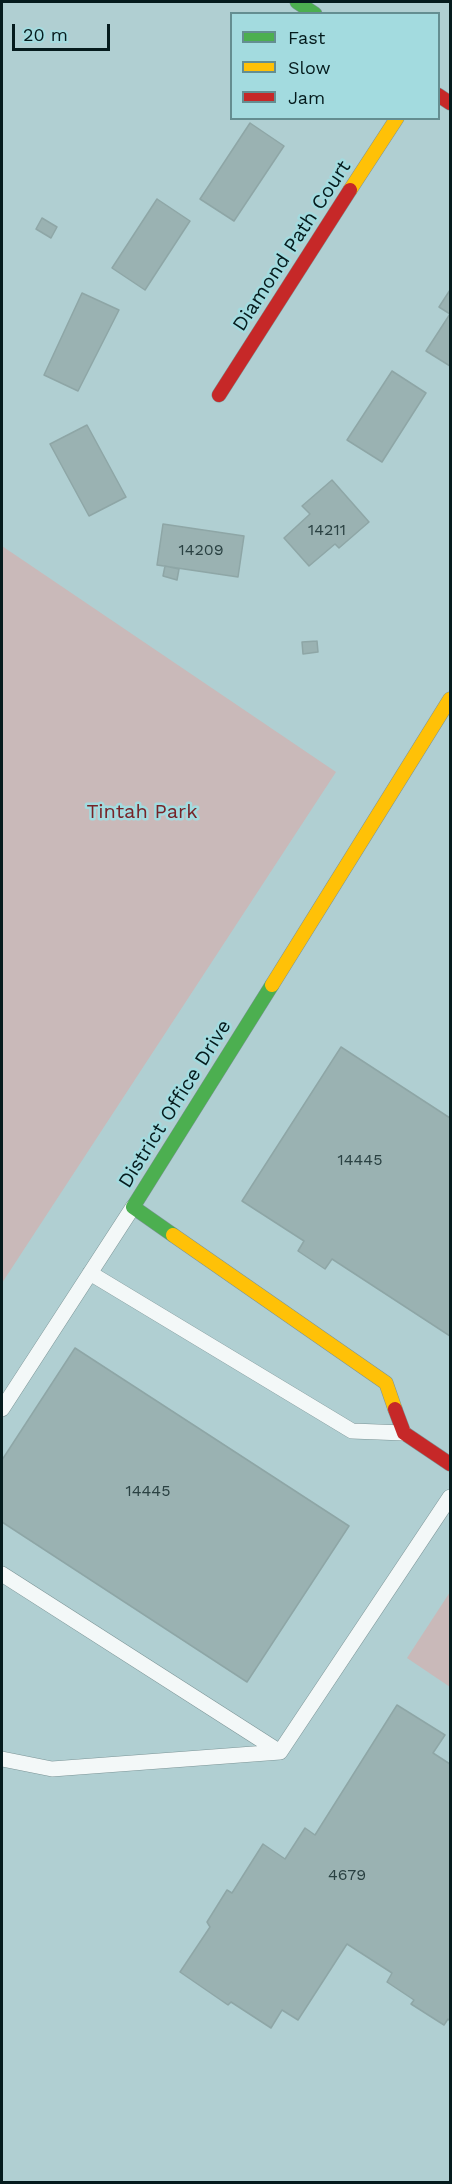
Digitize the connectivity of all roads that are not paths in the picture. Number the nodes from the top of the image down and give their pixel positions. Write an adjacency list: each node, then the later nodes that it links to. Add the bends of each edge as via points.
1 (297, 2): 2 (street)
2 (312, 12)
3 (396, 120): 4 (street, Diamond Path Court)
4 (219, 395)
5 (450, 699): 6 (street, District Office Drive)
6 (133, 1207): 7 (lane); 9 (street, District Office Drive, via 386,1383)
7 (90, 1273): 8 (lane); 9 (lane, via 352,1431)
8 (2, 1409)
9 (404, 1434): 10 (street)
10 (450, 1464)
11 (450, 1497): 13 (lane)
12 (2, 1574): 13 (lane)
13 (280, 1752): 14 (lane, via 52,1769)
14 (2, 1759)

